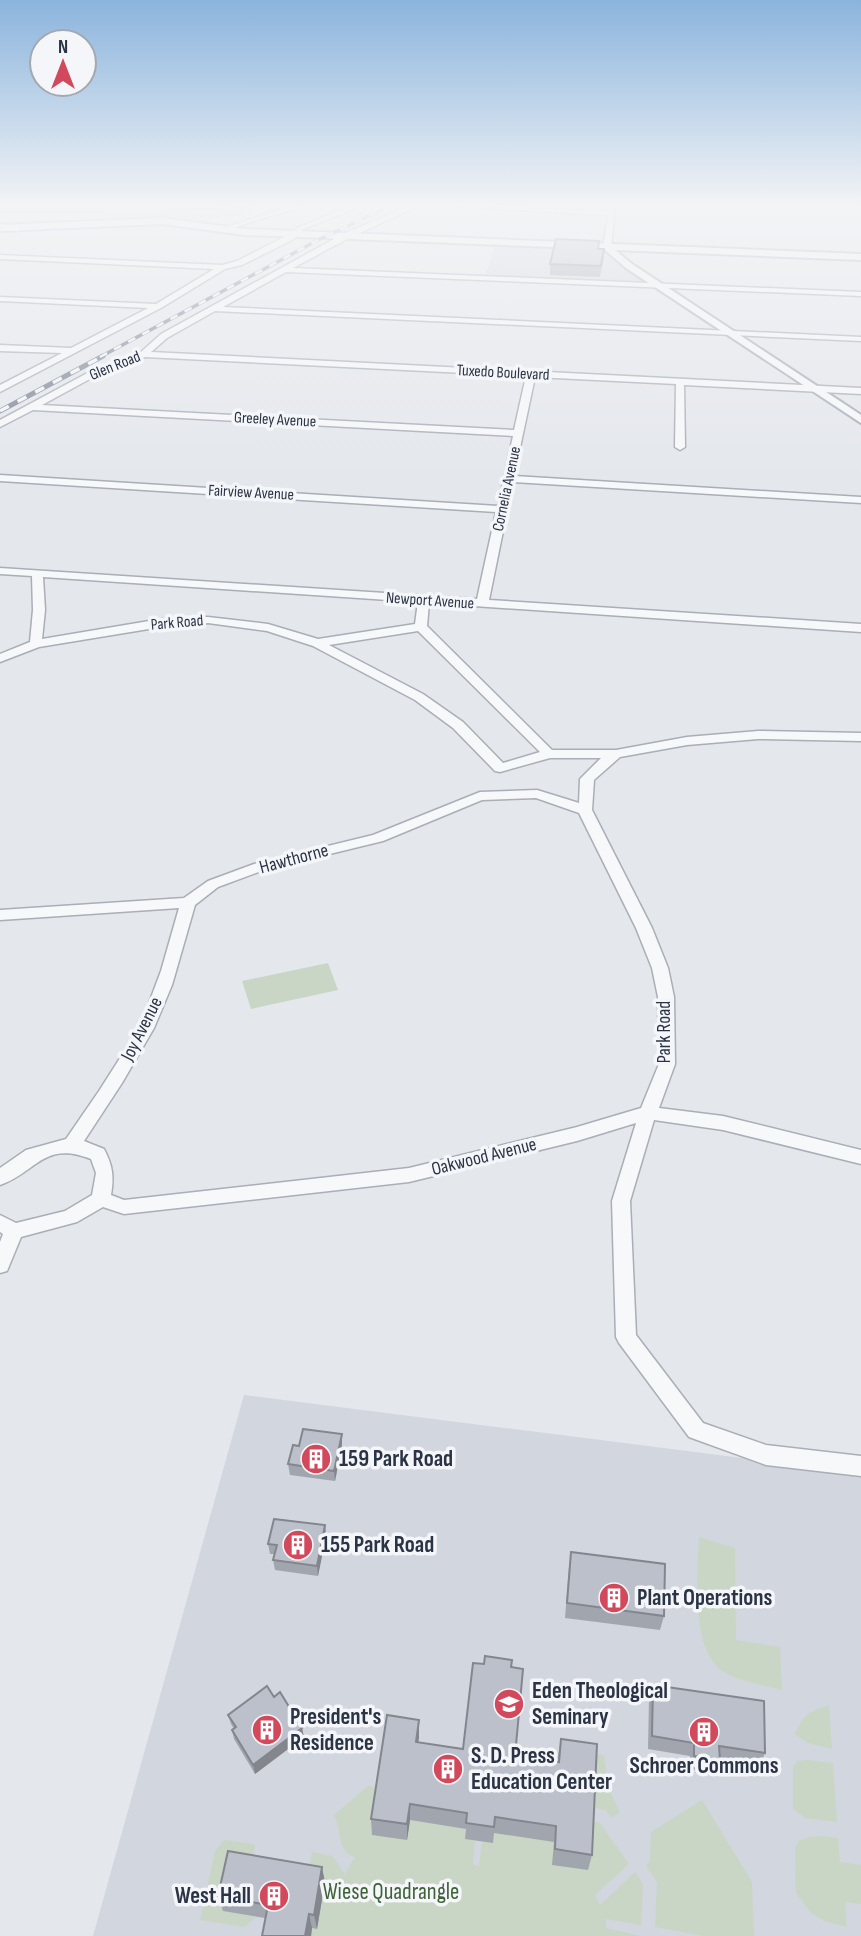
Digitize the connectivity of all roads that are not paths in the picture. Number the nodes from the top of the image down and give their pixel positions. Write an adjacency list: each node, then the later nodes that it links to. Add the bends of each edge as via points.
1 (172, 297): 5 (street, Glen Road)
2 (235, 297): 6 (street, Glen Road)
3 (676, 297): 7 (street)
4 (0, 299): 5 (street)
5 (158, 306): 10 (street, Glen Road)
6 (213, 309): 7 (street); 11 (street, Glen Road, via 164,336)
7 (731, 333): 8 (street); 14 (street)
8 (861, 339)
9 (0, 348): 10 (street)
10 (72, 351): 15 (street, Glen Road)
11 (144, 354): 12 (street, Tuxedo Boulevard); 17 (street, Glen Road, via 96,372)
12 (531, 374): 13 (street, Tuxedo Boulevard); 20 (street, Cornelia Avenue)
13 (680, 382): 14 (street, Tuxedo Boulevard); 21 (street)
14 (812, 388): 16 (street, Tuxedo Boulevard); 18 (street)
15 (0, 389)
16 (861, 391)
17 (31, 407): 19 (street, Glen Road); 20 (street, Greeley Avenue)
18 (861, 420)
19 (0, 424)
20 (519, 433): 23 (street, Cornelia Avenue)
21 (680, 447)
22 (0, 478): 25 (street, Fairview Avenue)
23 (510, 479): 24 (street); 25 (street, Cornelia Avenue)
24 (861, 500)
25 (503, 509): 29 (street, Cornelia Avenue)
26 (0, 571): 27 (street, Newport Avenue)
27 (37, 573): 28 (street, Newport Avenue); 33 (street)
28 (424, 600): 29 (street, Newport Avenue); 30 (street)
29 (482, 604): 31 (street, Newport Avenue)
30 (421, 627): 32 (street, Park Road); 36 (street)
31 (861, 628)
32 (317, 643): 33 (street, Park Road, via 268,628 208,620 161,623); 38 (street, Park Road, via 419,697 458,725)
33 (36, 644): 34 (street, Park Road)
34 (0, 658)
35 (861, 737): 37 (street, via 758,735 687,741)
36 (550, 754): 37 (street); 38 (street)
37 (617, 754): 40 (street, via 587,779)
38 (500, 768): 39 (street)
39 (480, 796): 40 (street, Hawthorne, via 537,794); 41 (street, Hawthorne, via 378,838 213,884)
40 (585, 810): 43 (street, Park Road, via 660,968 666,997 667,1064)
41 (188, 903): 42 (street); 44 (street, Joy Avenue, via 153,1013)
42 (0, 915)
43 (648, 1113): 45 (street, Oakwood Avenue, via 723,1123); 47 (street, Oakwood Avenue, via 409,1175 124,1207); 50 (street, Park Road, via 621,1201 625,1337 696,1430 766,1455)
44 (72, 1143): 46 (street, via 32,1155); 47 (street, via 98,1154 105,1172)
45 (861, 1157)
46 (0, 1178)
47 (101, 1199): 48 (street, via 70,1217)
48 (7, 1227): 49 (street)
49 (0, 1265)
50 (861, 1466)

